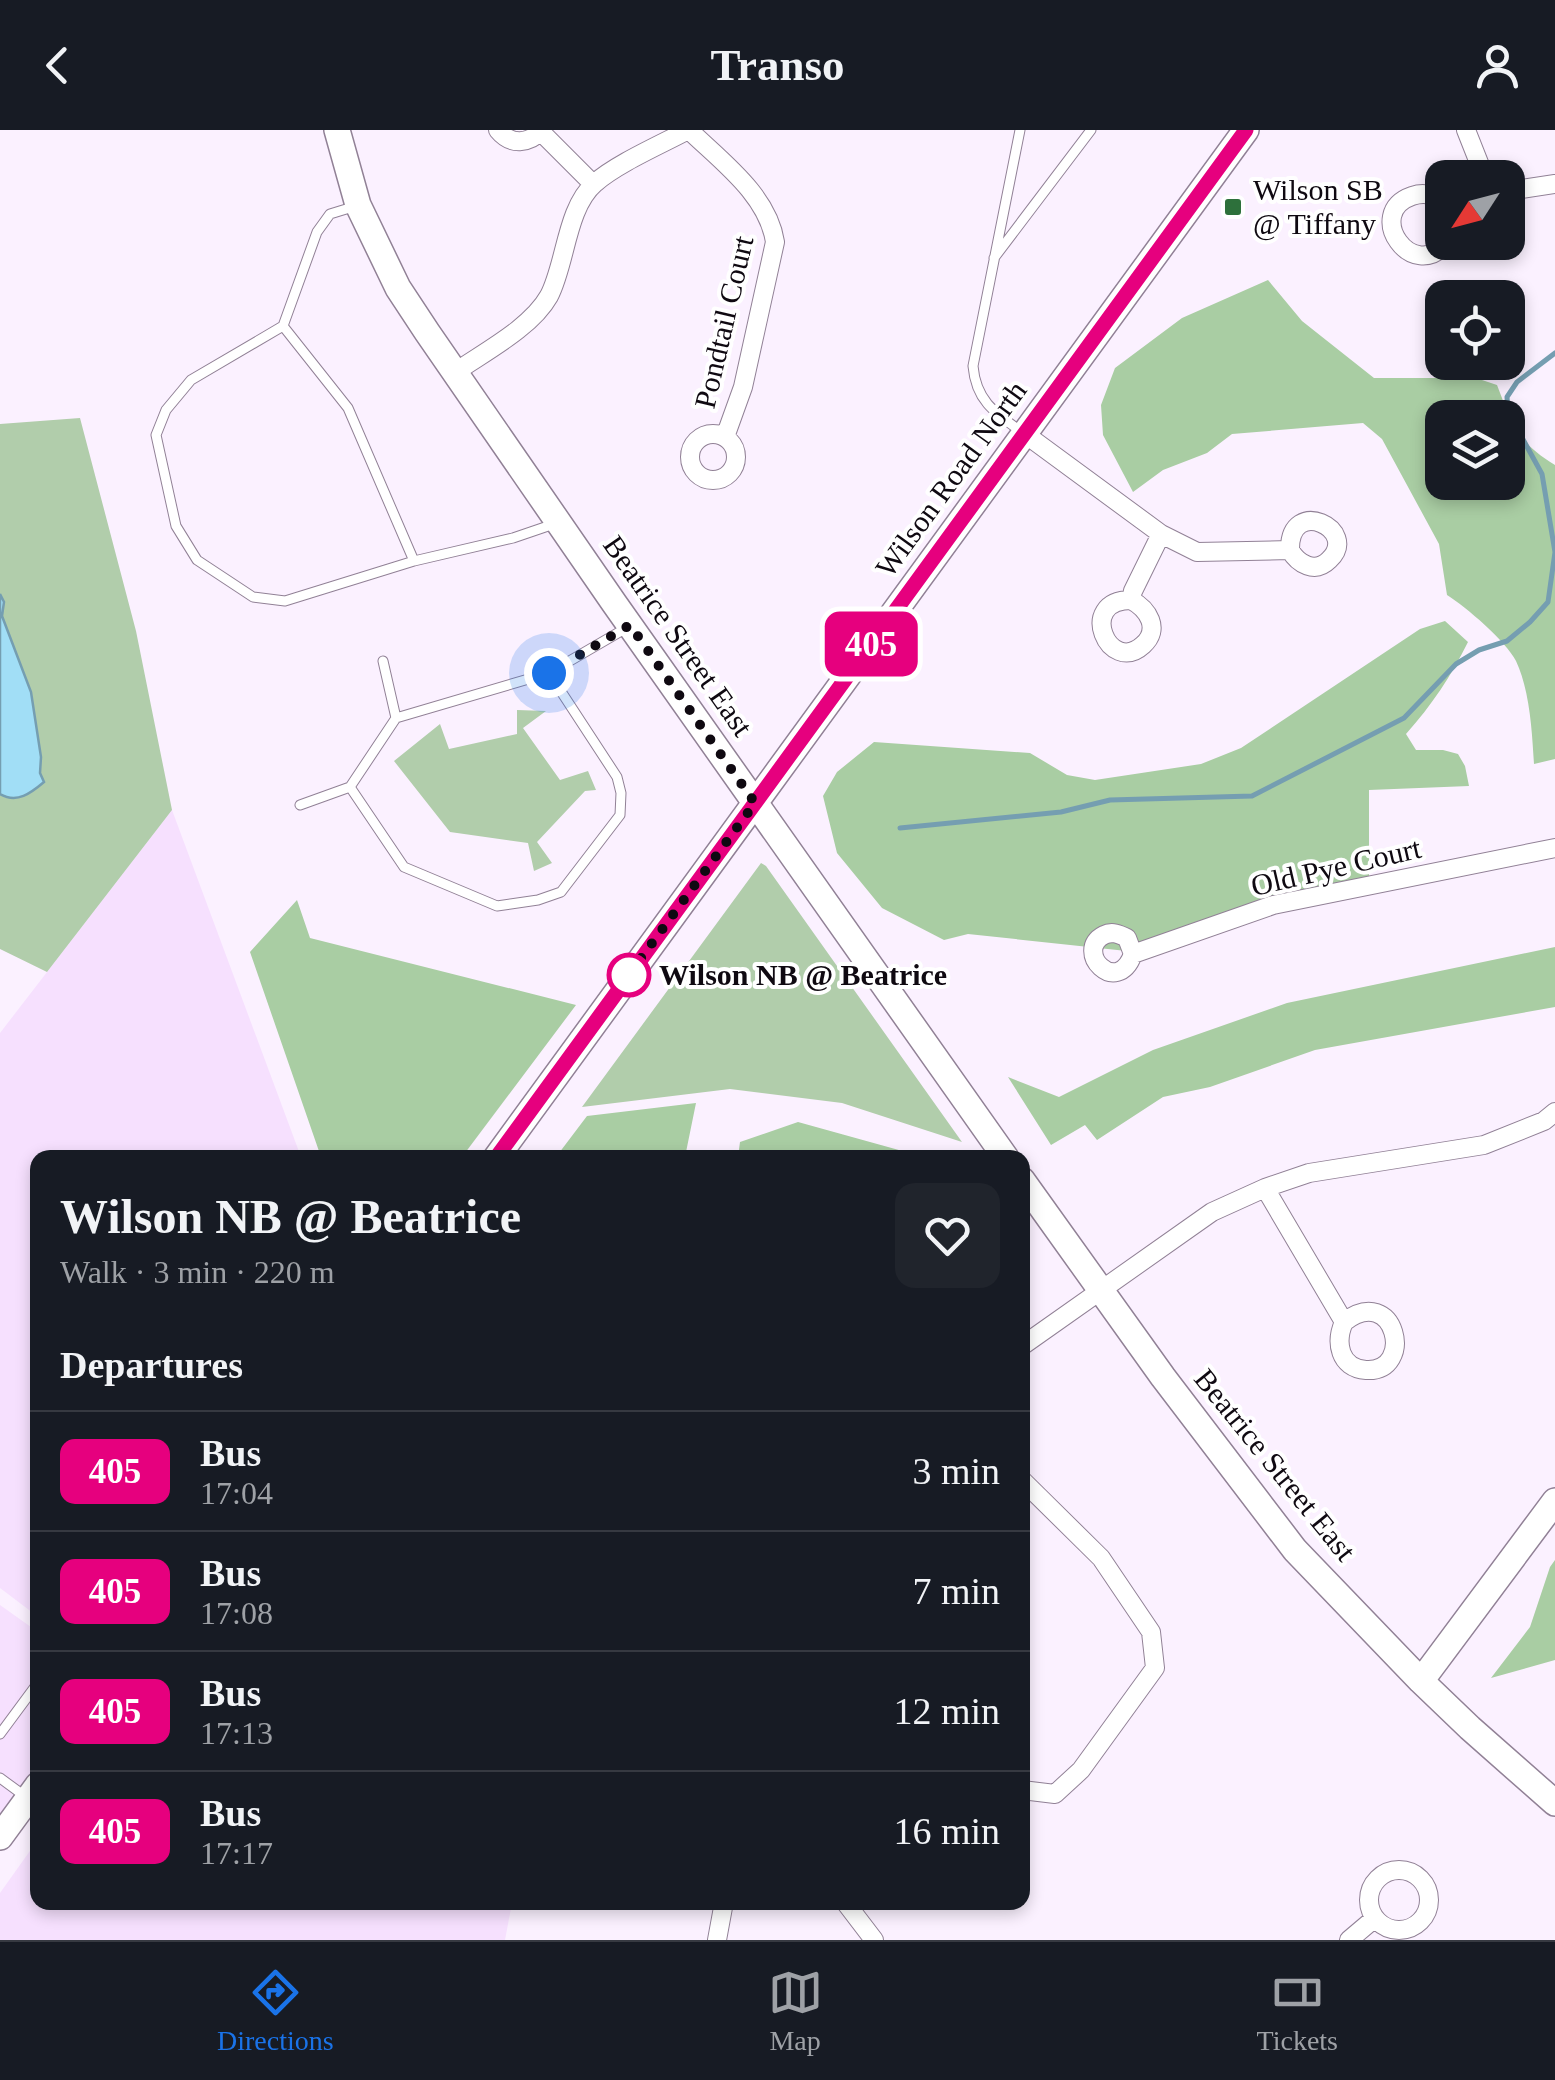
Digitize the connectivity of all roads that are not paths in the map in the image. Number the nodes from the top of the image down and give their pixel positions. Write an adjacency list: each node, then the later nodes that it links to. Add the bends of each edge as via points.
1 (337, 130): 14 (street, Beatrice Street East)
2 (498, 130): 8 (street, via 517,142)
3 (688, 130): 10 (street); 20 (street, Pondtail Court, via 750,191 772,224 775,242 743,387)
4 (1020, 130): 16 (lane)
5 (1091, 130): 16 (lane)
6 (1246, 130): 19 (street, Wilson Road North)
7 (1466, 130): 9 (street)
8 (541, 131): 10 (street)
9 (1478, 160)
10 (593, 184): 18 (street, via 541,308)
11 (1555, 184): 12 (street)
12 (1525, 188)
13 (1425, 194): 15 (street, via 1404,199 1392,228 1410,253)
14 (358, 205): 17 (lane, via 330,214 317,232); 18 (street, Beatrice Street East, via 398,288)
15 (1425, 256)
16 (992, 260): 19 (lane, via 974,383 982,400)
17 (283, 326): 24 (lane, via 348,408); 24 (lane, via 191,380 166,410 156,435 176,526 197,560 252,597 286,601)
18 (454, 373): 21 (street, Beatrice Street East)
19 (1025, 434): 22 (street); 31 (street, Wilson Road North)
20 (725, 437)
21 (558, 522): 24 (lane); 26 (street, Beatrice Street East)
22 (1161, 534): 23 (street, via 1197,552); 25 (street)
23 (1290, 550)
24 (414, 561)
25 (1132, 600)
26 (630, 625): 28 (lane); 31 (street, Beatrice Street East)
27 (383, 661): 29 (lane)
28 (549, 673): 29 (lane); 30 (lane, via 621,793 620,814 561,892 498,906 404,867)
29 (396, 718): 30 (lane)
30 (350, 787): 32 (lane)
31 (755, 803): 36 (street, Wilson Road North); 37 (street, Beatrice Street East)
32 (300, 805)
33 (1555, 848): 34 (street, Old Pye Court, via 1273,906)
34 (1133, 954)
35 (1555, 1112): 38 (street, via 1484,1145 1309,1173)
36 (502, 1150)
37 (1000, 1150)
38 (1265, 1188): 40 (street, via 1212,1212); 41 (street)
39 (1030, 1191): 40 (street, Beatrice Street East)
40 (1101, 1291): 42 (street); 45 (street, Beatrice Street East, via 1295,1550)
41 (1344, 1322)
42 (1030, 1340)
43 (1030, 1488): 50 (street, via 1100,1558 1151,1632 1155,1668 1081,1770 1055,1794)
44 (1555, 1501): 45 (street)
45 (1422, 1681): 52 (street, Beatrice Street East)
46 (30, 1692): 47 (lane)
47 (0, 1734)
48 (0, 1778): 49 (lane)
49 (30, 1791)
50 (1030, 1791)
51 (30, 1796): 53 (street)
52 (1555, 1803)
53 (0, 1837)
54 (723, 1910): 57 (street)
55 (852, 1910): 58 (street)
56 (1375, 1918): 59 (street)
57 (717, 1940)
58 (874, 1940)
59 (1349, 1940)

